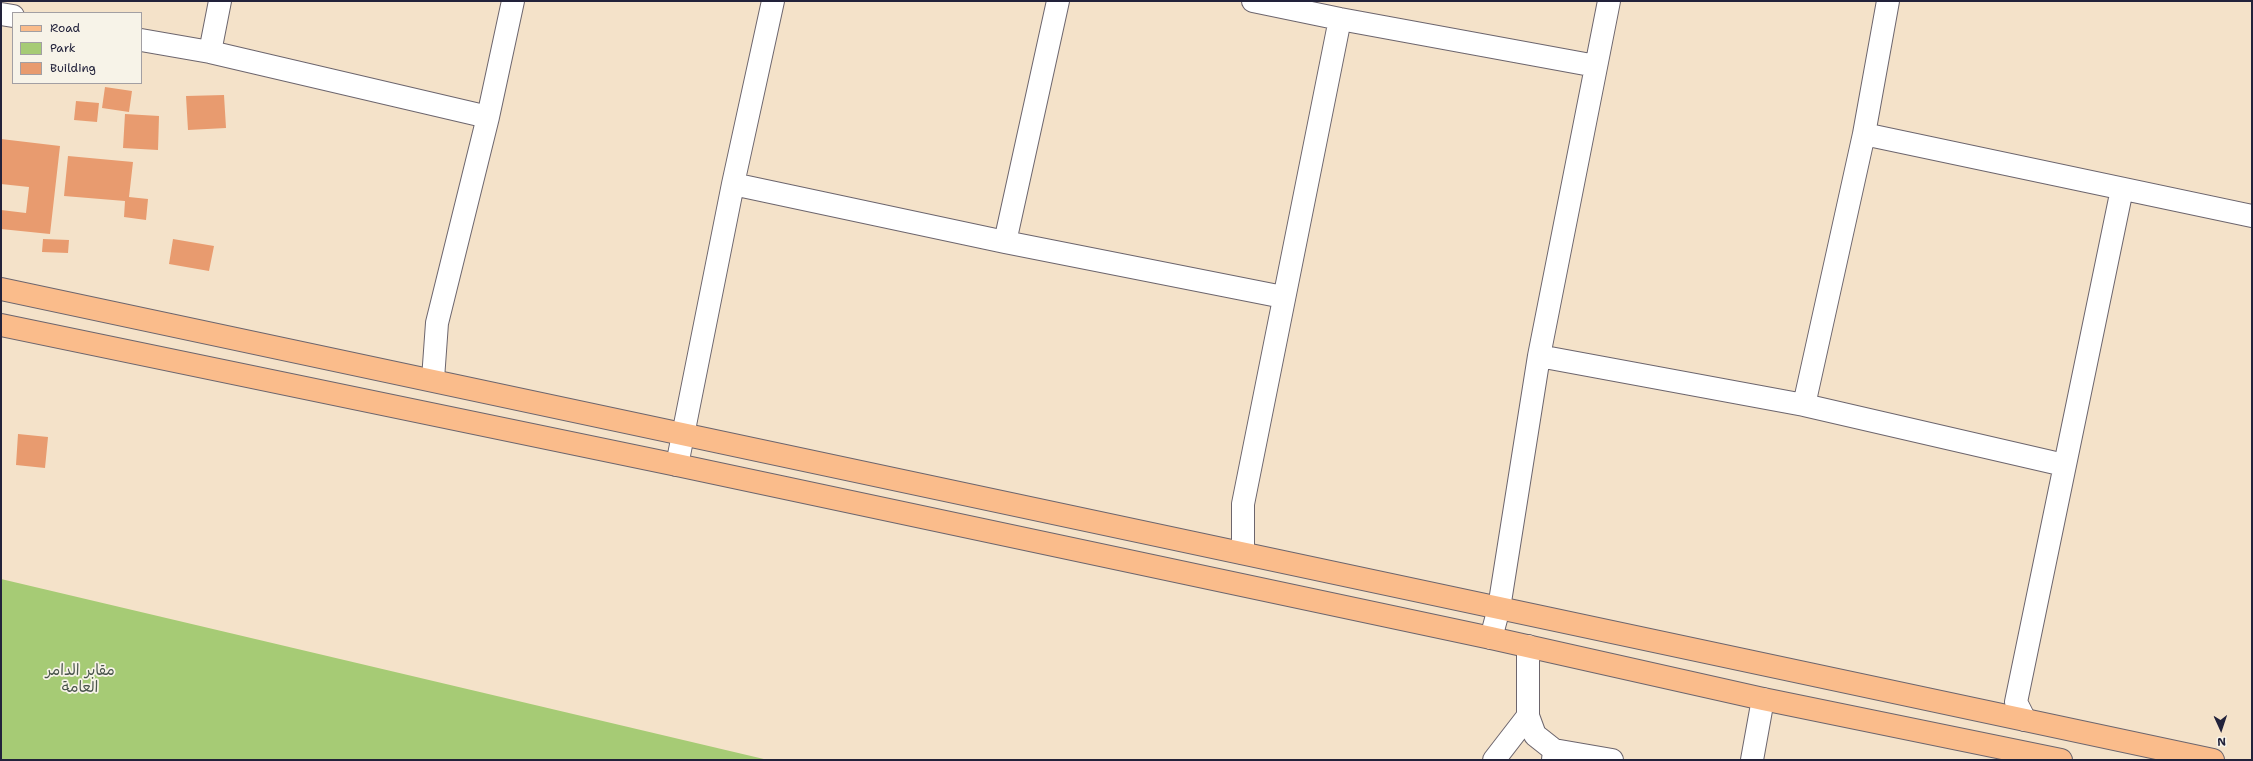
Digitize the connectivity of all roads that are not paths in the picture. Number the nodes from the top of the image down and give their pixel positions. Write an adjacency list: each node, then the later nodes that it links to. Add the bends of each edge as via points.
1 (220, 1): 12 (street)
2 (513, 1): 14 (street)
3 (773, 1): 16 (street)
4 (1058, 1): 19 (street)
5 (1253, 1): 10 (street)
6 (1609, 1): 13 (street)
7 (1888, 1): 15 (street)
8 (1, 14): 9 (street)
9 (12, 16)
10 (1340, 19): 13 (street); 21 (street)
11 (142, 40): 12 (street)
12 (210, 52): 14 (street)
13 (1596, 66): 23 (street)
14 (488, 117): 24 (street, via 437,323)
15 (1864, 134): 17 (street); 25 (street)
16 (733, 184): 19 (street); 26 (street)
17 (2122, 189): 18 (street); 28 (street)
18 (2252, 216)
19 (1005, 242): 21 (street)
20 (1, 289): 24 (main road)
21 (1283, 297): 29 (street, via 1243,504)
22 (1, 324): 27 (main road)
23 (1539, 356): 25 (street); 30 (street)
24 (433, 380): 26 (main road)
25 (1804, 405): 28 (street)
26 (684, 434): 27 (street); 29 (main road)
27 (677, 465): 31 (main road)
28 (2064, 465): 35 (street, via 2016,702)
29 (1243, 553): 30 (main road)
30 (1499, 608): 31 (street); 35 (main road)
31 (1492, 638): 32 (main road)
32 (1528, 646): 33 (main road); 34 (street)
33 (1764, 699): 39 (street); 40 (main road)
34 (1528, 716): 36 (street, via 1535,735); 37 (street)
35 (2025, 720): 41 (main road)
36 (1554, 755): 38 (street)
37 (1494, 760)
38 (1612, 760)
39 (1752, 760)
40 (2061, 760)
41 (2213, 760)

